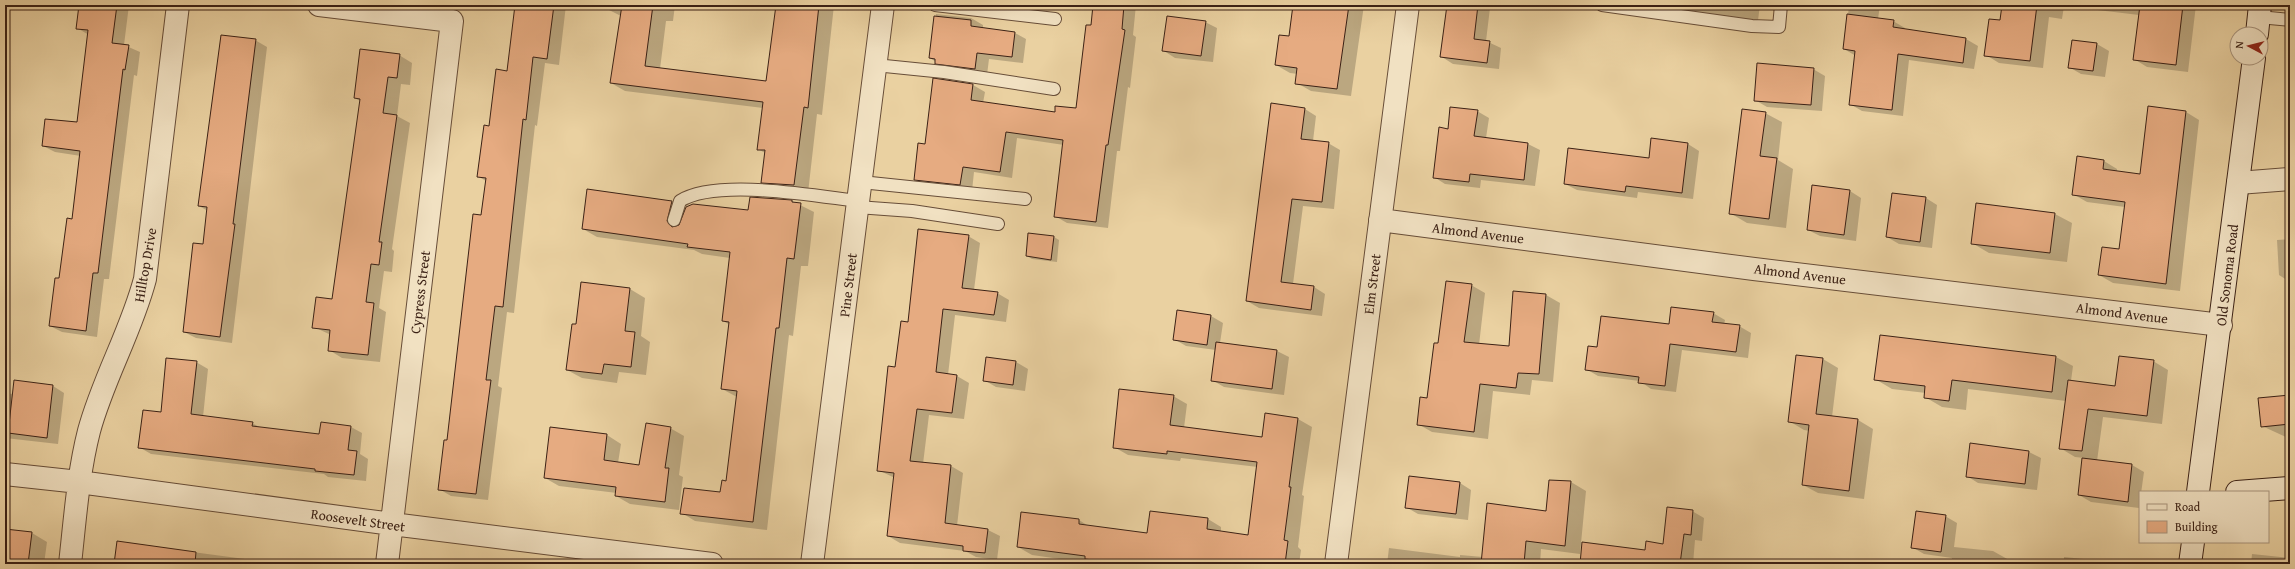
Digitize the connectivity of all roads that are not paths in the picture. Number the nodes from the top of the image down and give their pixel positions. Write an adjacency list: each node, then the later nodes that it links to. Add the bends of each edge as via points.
1 (178, 5): 23 (street, Hilltop Drive, via 145,279 137,309 99,400 89,432)
2 (319, 5): 27 (street, Cypress Street, via 452,21)
3 (883, 5): 11 (street, Pine Street)
4 (934, 5): 9 (lane)
5 (1408, 5): 19 (street, Elm Street)
6 (1602, 5): 7 (lane, via 1752,26 1778,27)
7 (1781, 5)
8 (2259, 19): 10 (lane)
9 (1055, 20)
10 (2290, 20)
11 (875, 65): 13 (lane, via 944,72); 16 (street, Pine Street)
12 (2253, 66): 15 (street, Old Sonoma Road)
13 (1054, 89)
14 (2290, 179): 15 (street)
15 (2238, 183): 21 (street, Old Sonoma Road)
16 (859, 197): 17 (lane); 18 (lane, via 762,189 726,191 689,196 680,201); 20 (lane, via 912,211); 32 (street, Pine Street)
17 (1025, 199)
18 (674, 220)
19 (1380, 220): 21 (street, Almond Avenue, via 1770,271); 33 (street, Elm Street)
20 (998, 224)
21 (2220, 325): 25 (street, Old Sonoma Road)
22 (5, 474): 23 (street, Roosevelt Street)
23 (79, 482): 27 (street, Roosevelt Street); 29 (street, Hilltop Drive)
24 (2290, 488): 26 (street)
25 (2198, 491)
26 (2250, 491)
27 (392, 524): 30 (street, Cypress Street); 31 (street, Roosevelt Street)
28 (2193, 543): 34 (street)
29 (70, 564)
30 (387, 564)
31 (712, 564)
32 (812, 564)
33 (1336, 564)
34 (2190, 564)

